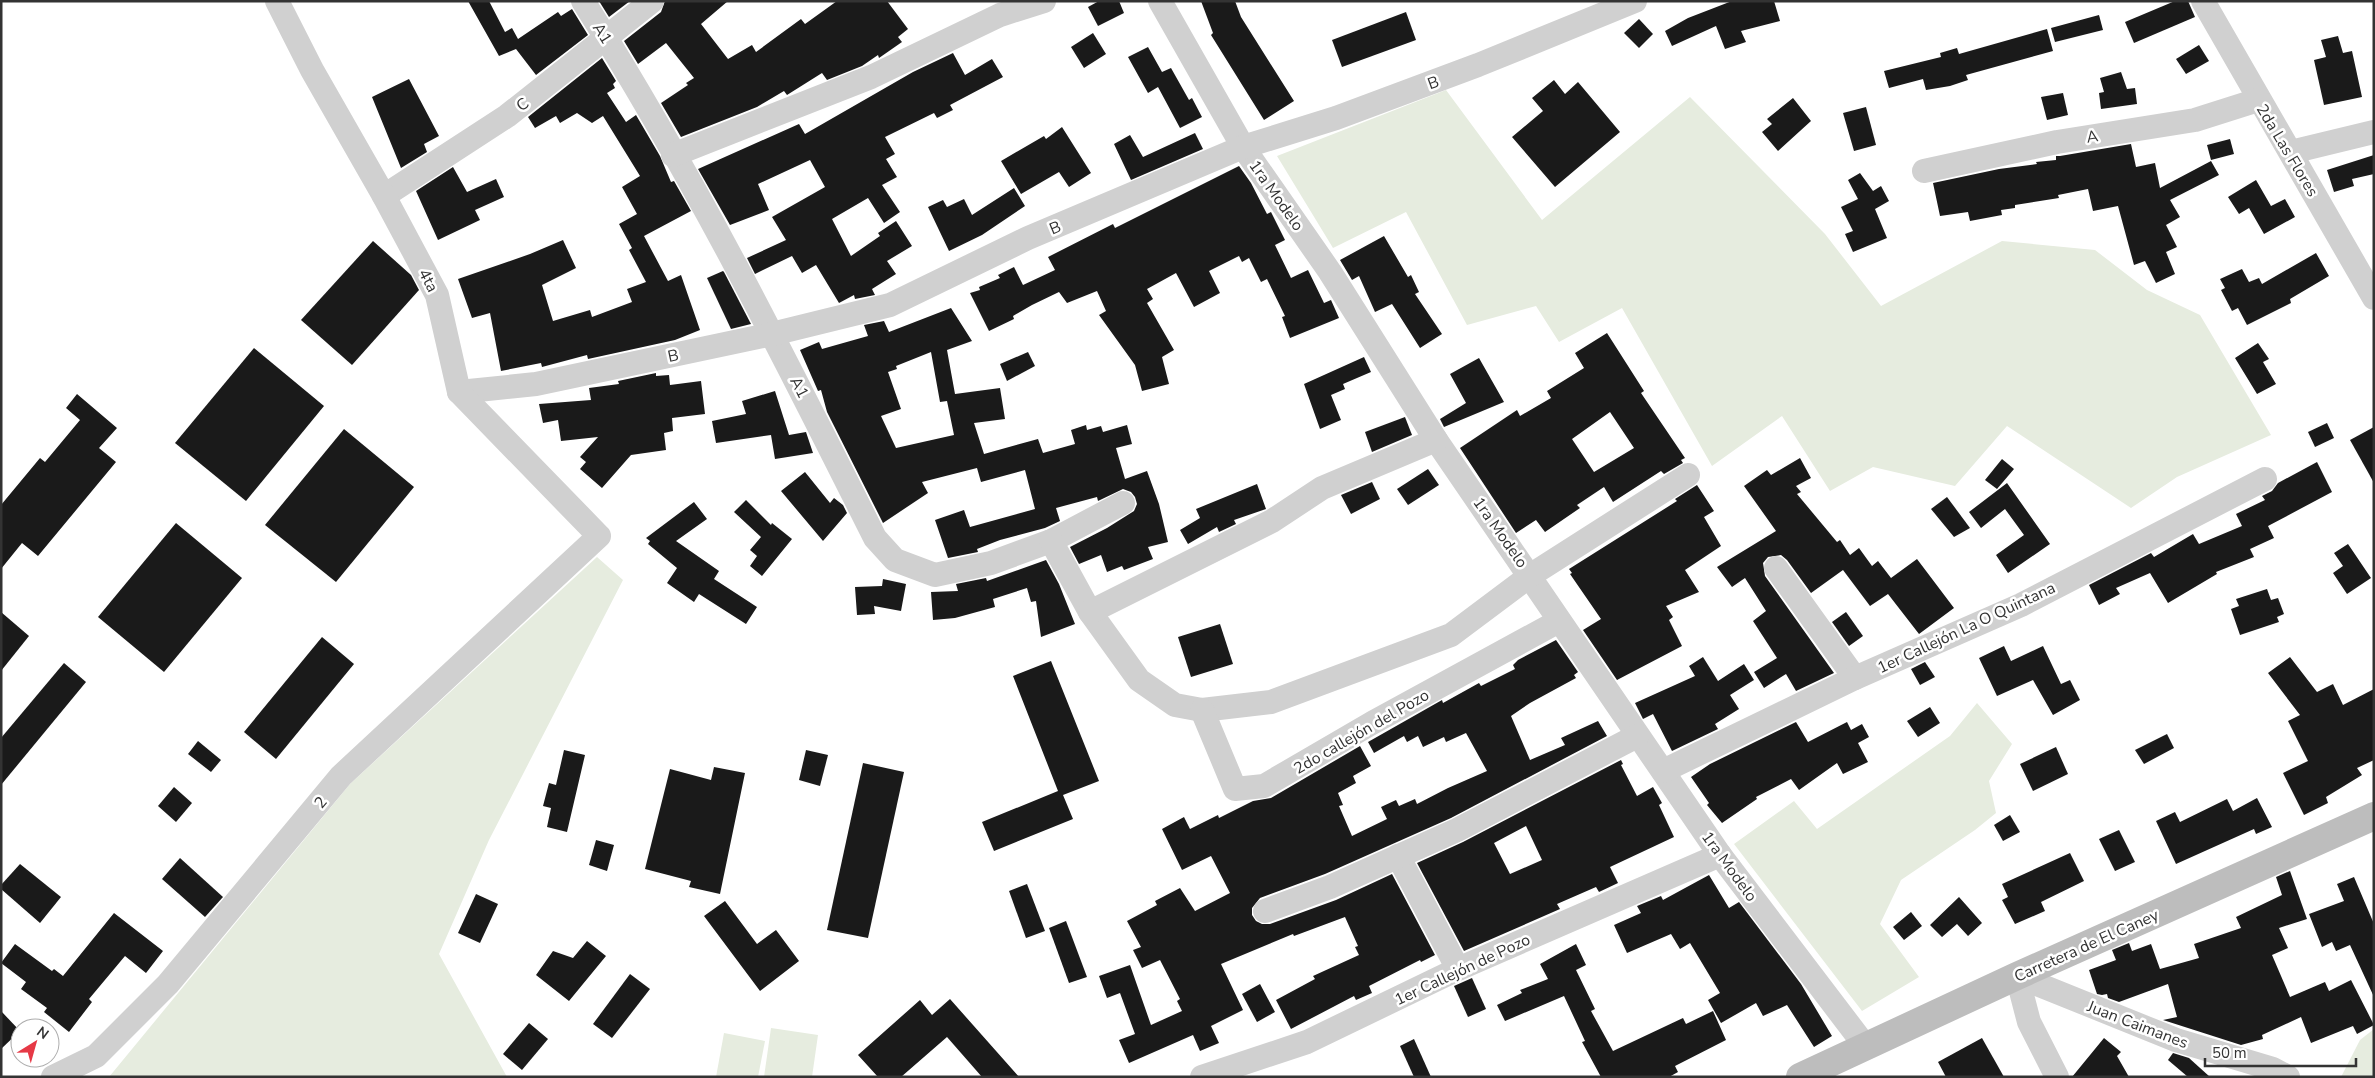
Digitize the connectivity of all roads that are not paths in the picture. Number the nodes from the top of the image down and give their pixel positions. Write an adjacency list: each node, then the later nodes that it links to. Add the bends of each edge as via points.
1 (277, 1): 15 (street, 4ta, via 312,70)
2 (583, 1): 8 (street, A1)
3 (652, 1): 8 (street, C)
4 (1044, 1): 13 (street, via 1000,15 871,77)
5 (1160, 1): 11 (street, 1ra Modelo)
6 (1635, 1): 11 (street, B, via 1336,118)
7 (2202, 1): 9 (street, 2da Las Flores)
8 (606, 38): 13 (street, A1); 15 (street, C, via 507,116)
9 (2258, 100): 12 (street, 2da Las Flores); 14 (street, A, via 2195,120 2057,142)
10 (2374, 132): 12 (street)
11 (1243, 147): 17 (street, B, via 1028,238 890,305); 19 (street, 1ra Modelo, via 1330,272)
12 (2292, 152): 16 (street, 2da Las Flores)
13 (673, 155): 17 (street, A1)
14 (1924, 171)
15 (384, 196): 18 (street, 4ta, via 437,295)
16 (2374, 298)
17 (772, 334): 18 (street, B, via 536,384); 23 (street, A1, via 875,538 895,560 935,575 991,563)
18 (459, 392): 39 (street, 2, via 599,536 341,776 168,984 96,1056)
19 (1436, 440): 25 (street, 1ra Modelo); 26 (street, via 1322,488 1272,521)
20 (1688, 475): 25 (street)
21 (2265, 478): 28 (street, 1er Callejón La O Quintana, via 2020,605)
22 (1123, 503): 23 (street, A1)
23 (1051, 541): 26 (street)
24 (1776, 568): 28 (street)
25 (1531, 576): 27 (street, 1ra Modelo); 29 (street, via 1451,635 1271,702)
26 (1090, 612): 29 (street, via 1139,680 1175,705)
27 (1559, 621): 29 (street, 2do callejón del Pozo, via 1264,786 1235,789); 30 (street, 1ra Modelo)
28 (1854, 678): 31 (street, 1er Callejón La O Quintana)
29 (1202, 710)
30 (1637, 736): 31 (street, 1ra Modelo); 34 (street, via 1457,830)
31 (1663, 771): 33 (street, 1ra Modelo)
32 (2374, 816): 37 (main road, Carretera de El Caney)
33 (1720, 855): 36 (street, 1er Callejón de Pozo); 38 (street, 1ra Modelo)
34 (1398, 856): 35 (street); 36 (street)
35 (1265, 911)
36 (1458, 969): 40 (street, 1er Callejón de Pozo, via 1306,1042)
37 (2017, 976): 38 (main road, Carretera de El Caney); 42 (street, via 2029,1022); 43 (street, Juan Caimanes, via 2176,1040 2273,1069)
38 (1866, 1047): 41 (main road, Carretera de El Caney)
39 (53, 1077)
40 (1202, 1077)
41 (1800, 1077)
42 (2057, 1077)
43 (2288, 1077)

